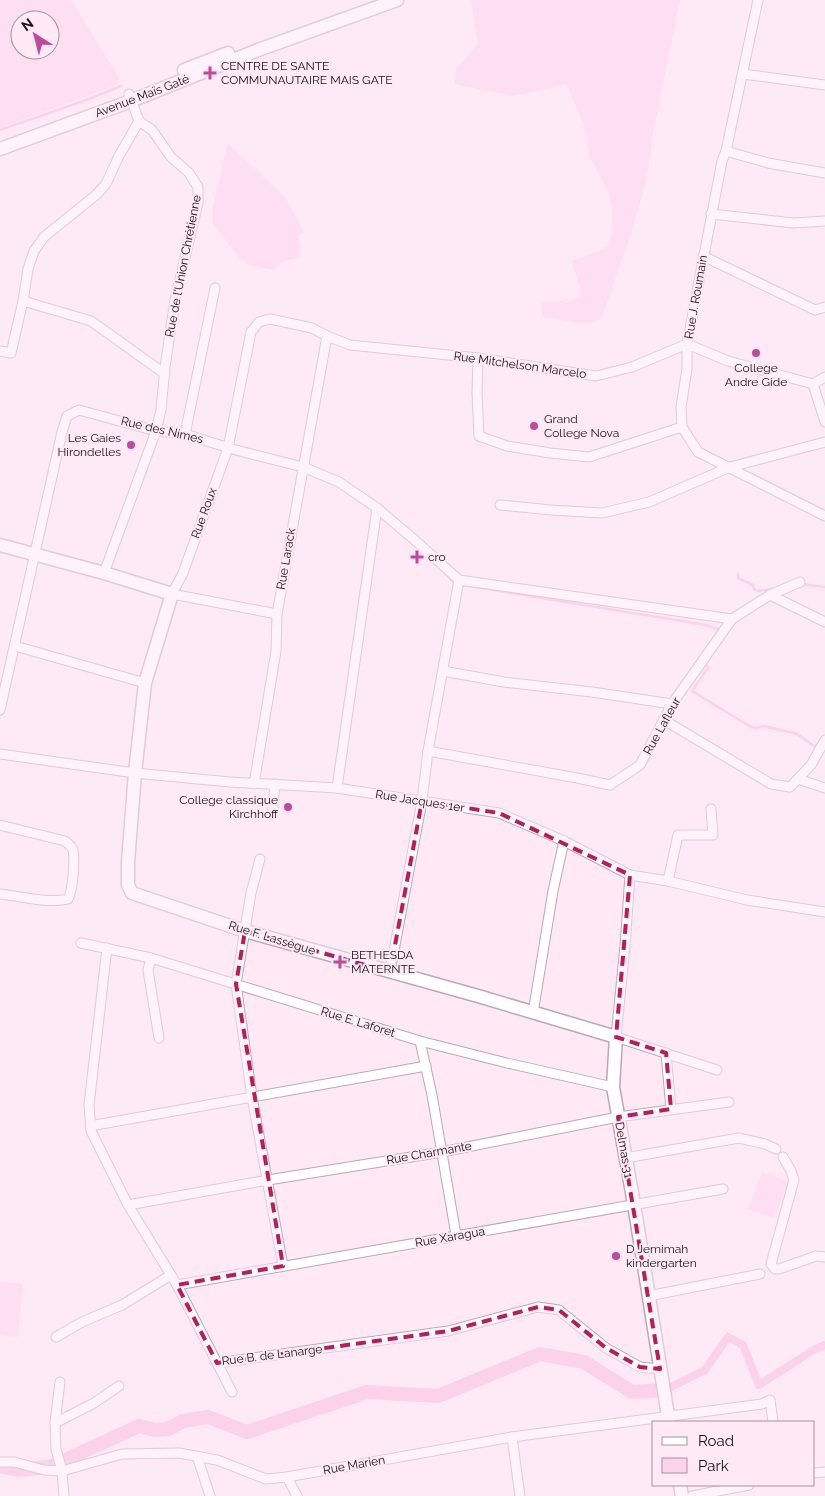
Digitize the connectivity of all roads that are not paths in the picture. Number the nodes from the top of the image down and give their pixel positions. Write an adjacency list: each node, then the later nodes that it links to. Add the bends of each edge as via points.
1 (371, 0): 6 (street, Avenue Maïs Gaté, via 210,59)
2 (397, 0): 6 (street, Avenue Maïs Gaté)
3 (758, 0): 4 (street, Rue J. Roumain)
4 (743, 74): 5 (street); 10 (street, Rue J. Roumain)
5 (825, 85)
6 (130, 98): 7 (street, Rue de l'Union Chrétienne); 8 (street, Avenue Maïs Gaté); 9 (street, Avenue Maïs Gaté)
7 (139, 121): 16 (street, via 106,184 44,238 34,252); 22 (street, Rue de l'Union Chrétienne, via 152,130 198,187 198,203 175,300)
8 (0, 141)
9 (0, 149)
10 (726, 151): 11 (street, via 768,163); 12 (street, Rue J. Roumain)
11 (825, 173)
12 (711, 214): 13 (street, via 793,224); 14 (street, Rue J. Roumain)
13 (825, 221)
14 (703, 256): 17 (street, via 815,310); 19 (street, Rue J. Roumain)
15 (215, 288): 28 (street)
16 (23, 301): 20 (street, via 11,353); 22 (street, via 91,321)
17 (825, 307)
18 (326, 336): 21 (street, Rue Mitchelson Marcelo, via 350,345); 30 (street, Rue Roux, via 312,328 270,319 259,322 251,332); 31 (street, Rue Larack)
19 (687, 344): 21 (street, Rue Mitchelson Marcelo, via 632,367 596,376); 24 (street, via 728,361); 26 (street, Rue J. Roumain)
20 (0, 351)
21 (478, 358): 26 (street, via 479,436 507,446 589,457)
22 (165, 374): 27 (street, Rue de l'Union Chrétienne)
23 (825, 377): 24 (street)
24 (813, 384): 25 (street)
25 (825, 422)
26 (682, 427): 32 (street, via 698,452)
27 (156, 431): 28 (street, Rue des Nimes); 37 (street, Rue des Nimes, via 79,410 67,416); 38 (street, Rue de l'Union Chrétienne)
28 (186, 434): 30 (street, Rue des Nimes)
29 (825, 442): 32 (street)
30 (228, 448): 31 (street, Rue des Nimes); 41 (street, Rue Roux, via 183,573)
31 (303, 467): 34 (street, Rue des Nimes, via 339,482); 43 (street, Rue Larack)
32 (730, 467): 33 (street, via 649,502 602,513); 35 (street)
33 (500, 505)
34 (377, 508): 39 (street, Rue des Nimes); 59 (street)
35 (825, 516)
36 (0, 545): 37 (street)
37 (33, 555): 38 (street); 46 (street, Rue des Nimes)
38 (104, 573): 41 (street)
39 (459, 580): 44 (street); 47 (street)
40 (800, 582): 42 (street, Rue Lafleur)
41 (172, 594): 43 (street); 48 (street, Rue Roux)
42 (770, 595): 44 (street, Rue Lafleur); 45 (street)
43 (277, 614): 57 (street, Rue Larack, via 276,651)
44 (732, 619): 49 (street, Rue Lafleur)
45 (825, 622)
46 (15, 646): 48 (street); 50 (street, Rue des Nimes)
47 (443, 671): 49 (street); 53 (street)
48 (145, 683): 55 (street, Rue Roux)
49 (672, 704): 51 (street, Rue Lafleur)
50 (0, 710)
51 (664, 720): 53 (street, Rue Lafleur, via 640,765 610,786); 56 (street, via 771,784 790,787)
52 (825, 740): 56 (street, via 811,765)
53 (428, 752): 61 (street)
54 (0, 754): 55 (street, Rue Jacques 1er)
55 (135, 773): 57 (street, Rue Jacques 1er); 71 (street, Rue F. Lassègue, via 129,890)
56 (798, 779): 60 (street)
57 (254, 784): 58 (street, Rue Jacques 1er)
58 (275, 784): 59 (street, Rue Jacques 1er); 63 (street)
59 (337, 788): 61 (street, Rue Jacques 1er)
60 (825, 788)
61 (422, 801): 65 (street, Rue Jacques 1er, via 499,814); 75 (street)
62 (711, 809): 68 (street, via 713,835 678,836)
63 (272, 815)
64 (0, 826): 69 (street, via 65,841 73,852 68,899)
65 (564, 841): 67 (street, Rue Jacques 1er); 77 (street)
66 (260, 859): 71 (street)
67 (630, 875): 68 (street, Rue Jacques 1er); 79 (street, Delmas 31)
68 (668, 881): 70 (street, Rue Jacques 1er, via 747,900)
69 (0, 894)
70 (825, 912)
71 (245, 930): 75 (street, Rue F. Lassègue); 76 (street)
72 (81, 943): 73 (street, Rue E. Laforet)
73 (107, 948): 74 (street, Rue E. Laforet); 89 (street, Rue B. de Lanarge, via 89,1105)
74 (151, 958): 76 (street, Rue E. Laforet); 78 (street, via 148,970)
75 (390, 972): 77 (street, Rue F. Lassègue)
76 (236, 984): 80 (street, Rue E. Laforet); 85 (street)
77 (533, 1013): 79 (street, Rue F. Lassègue)
78 (159, 1038)
79 (616, 1038): 81 (street); 84 (street, Delmas 31)
80 (420, 1041): 82 (street); 84 (street, Rue E. Laforet)
81 (666, 1054): 83 (street); 87 (street)
82 (426, 1066): 85 (street); 91 (street)
83 (717, 1070)
84 (612, 1087): 88 (street, Delmas 31)
85 (252, 1097): 89 (street); 94 (street)
86 (729, 1102): 87 (street, Rue Charmante)
87 (671, 1109): 88 (street, Rue Charmante)
88 (618, 1117): 91 (street, Rue Charmante); 93 (street, Delmas 31)
89 (90, 1126): 97 (street, Rue B. de Lanarge)
90 (776, 1149): 93 (street, via 739,1138)
91 (442, 1152): 94 (street, Rue Charmante); 98 (street)
92 (783, 1157): 99 (street, via 794,1180 771,1257 772,1267 779,1269 816,1256)
93 (625, 1158): 96 (street, Delmas 31)
94 (268, 1180): 97 (street, Rue Charmante); 100 (street)
95 (723, 1188): 96 (street, Rue Xaragua)
96 (634, 1204): 98 (street, Rue Xaragua); 104 (street, Delmas 31)
97 (128, 1205): 102 (street, Rue B. de Lanarge)
98 (456, 1235): 100 (street, Rue Xaragua)
99 (825, 1258)
100 (283, 1266): 103 (street, Rue Xaragua)
101 (760, 1274): 104 (street)
102 (171, 1275): 103 (street, Rue B. de Lanarge); 105 (street, via 122,1305)
103 (177, 1285): 106 (street, Rue B. de Lanarge)
104 (648, 1296): 107 (street, Delmas 31)
105 (56, 1337)
106 (217, 1363): 107 (street, Rue B. de Lanarge, via 448,1331 538,1307 559,1310 606,1348 640,1367); 110 (street)
107 (660, 1369): 111 (street, Delmas 31)
108 (60, 1382): 113 (street)
109 (119, 1386): 113 (street, via 94,1404)
110 (232, 1392)
111 (668, 1414): 112 (street, Rue Marien, via 762,1404 770,1400); 114 (street, Rue Marien)
112 (773, 1421)
113 (55, 1423): 117 (street, via 56,1449)
114 (512, 1436): 118 (street, Rue Marien); 123 (street)
115 (196, 1456): 117 (street, Rue Marien, via 179,1453 122,1454); 118 (street, Rue Marien, via 217,1460 266,1479); 121 (street)
116 (0, 1462): 117 (street, Rue Marien)
117 (62, 1471): 120 (street)
118 (287, 1477): 122 (street)
119 (744, 1486): 124 (street)
120 (64, 1496)
121 (210, 1496)
122 (297, 1496)
123 (520, 1496)
124 (692, 1496)

